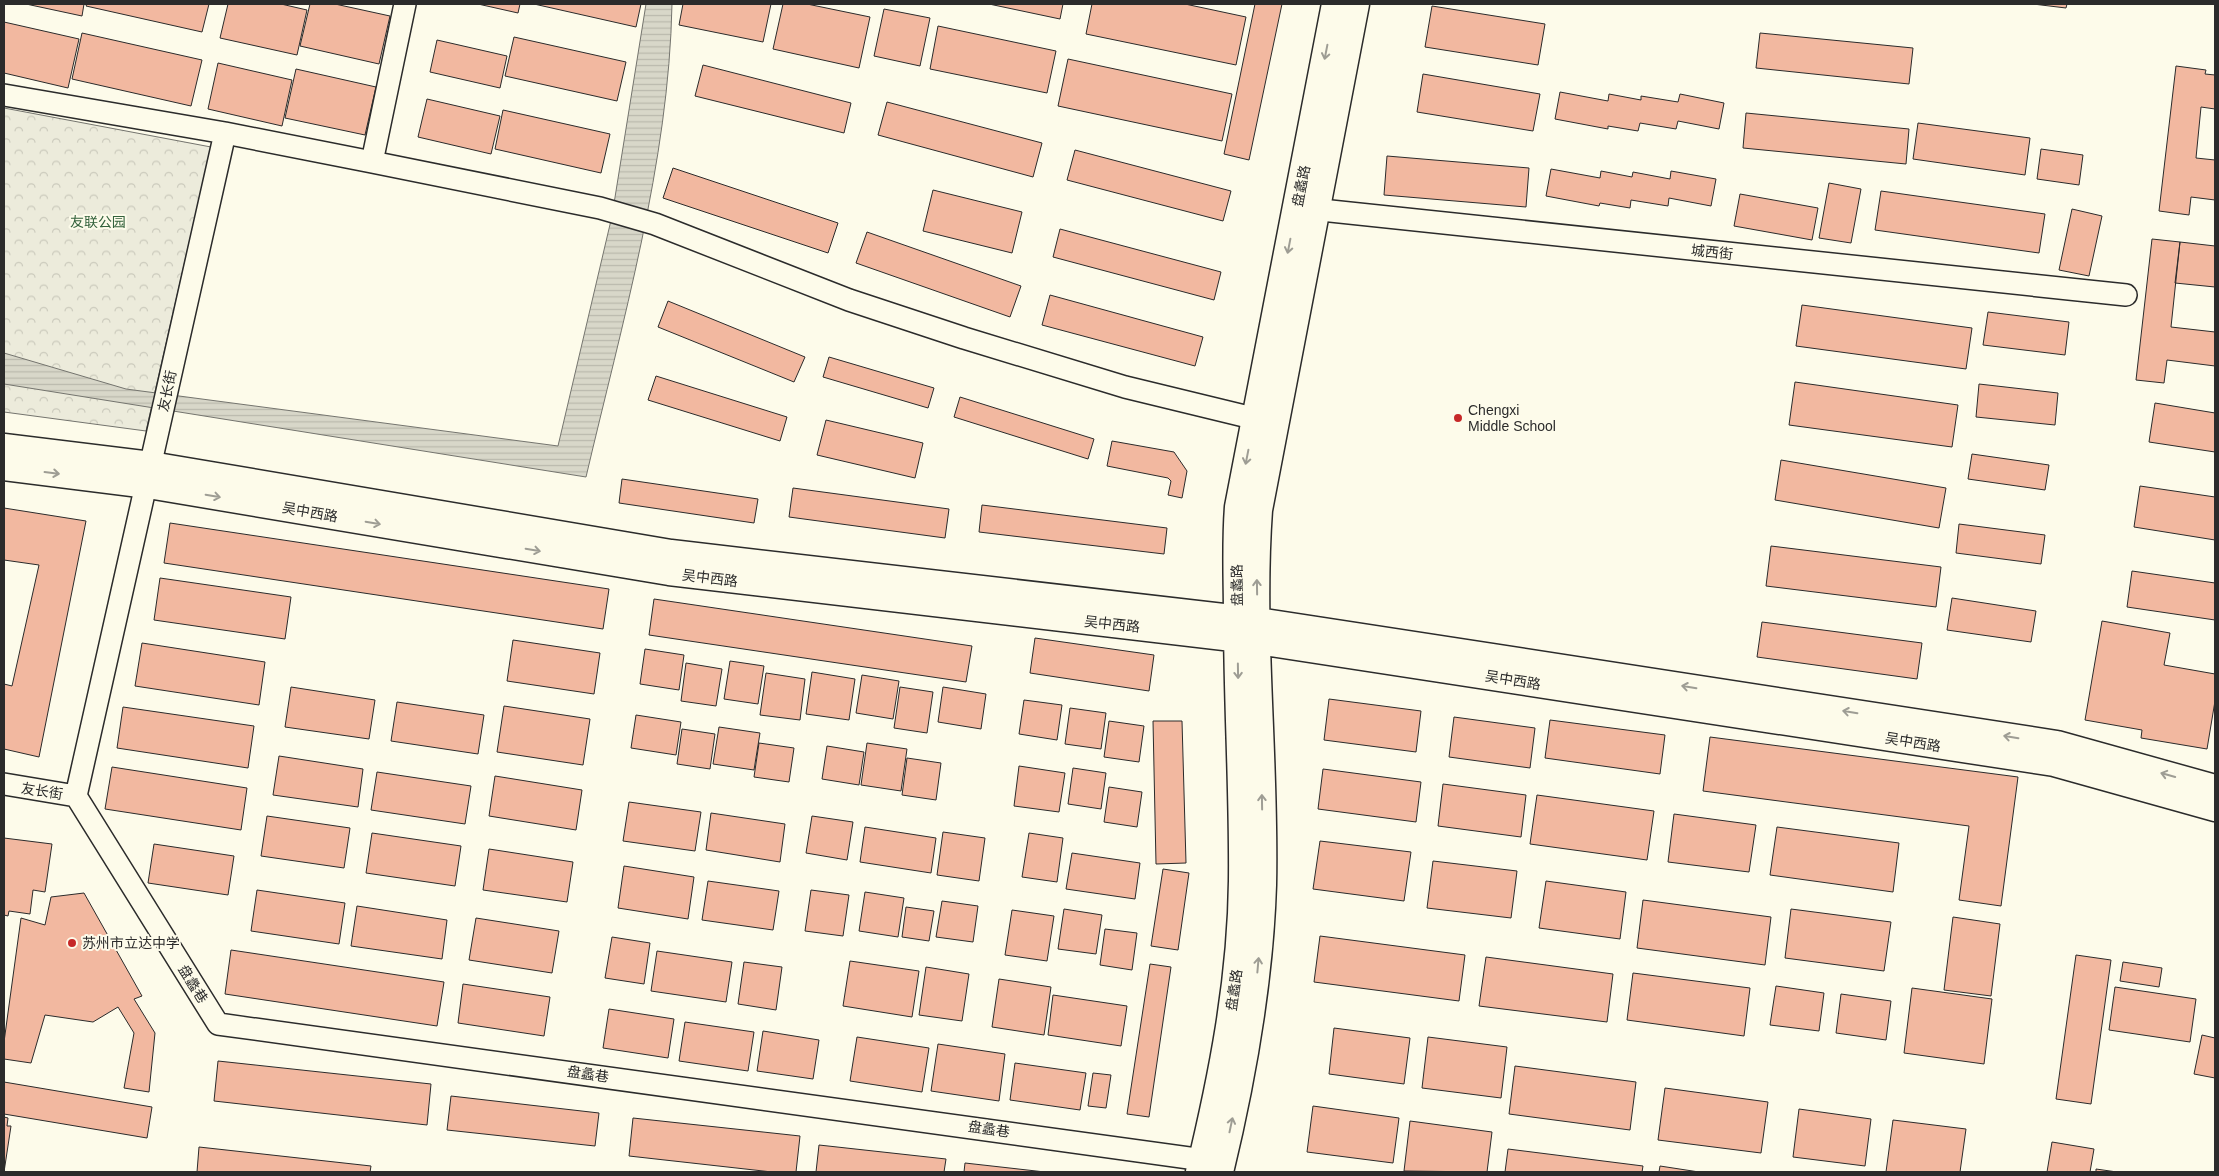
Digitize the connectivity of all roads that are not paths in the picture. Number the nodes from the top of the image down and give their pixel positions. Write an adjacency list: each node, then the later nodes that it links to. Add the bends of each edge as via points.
1 (405, 4): 6 (street)
2 (1335, 4): 7 (main road, 盘蠡路, one-way to 7)
3 (1356, 4): 7 (main road, 盘蠡路)
4 (4, 95): 5 (street)
5 (225, 134): 6 (street); 12 (street, 友长街)
6 (372, 162): 9 (street, via 600,208 655,224 849,300 964,338 1124,387)
7 (1307, 209): 8 (street, 城西街); 9 (main road, 盘蠡路)
8 (2126, 295)
9 (1264, 422): 13 (main road, 盘蠡路)
10 (4, 447): 12 (main road, 吴中西路)
11 (4, 466): 12 (main road, 吴中西路, one-way to 12)
12 (150, 475): 13 (main road, 吴中西路, via 671,552); 16 (street, 友长街)
13 (1248, 629): 15 (main road, 吴中西路, one-way to 13, via 2057,744); 17 (main road, 吴中西路, via 2054,763); 18 (main road, 盘蠡路, via 1263,873 1260,945 1248,1039)
14 (4, 784): 16 (street, 友长街)
15 (2215, 788)
16 (76, 796): 18 (street, 盘蠡巷, via 218,1024)
17 (2215, 808)
18 (1211, 1166)

